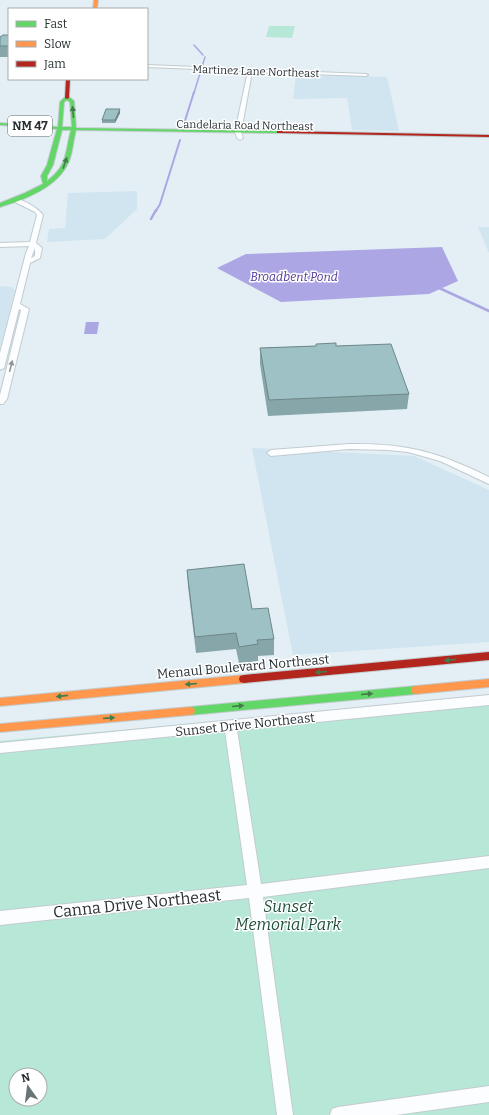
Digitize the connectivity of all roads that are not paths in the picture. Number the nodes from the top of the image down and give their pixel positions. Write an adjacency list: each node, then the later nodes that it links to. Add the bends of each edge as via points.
1 (148, 66): 2 (street, Martinez Lane Northeast)
2 (250, 71): 3 (street, Martinez Lane Northeast); 10 (street)
3 (366, 75)
4 (68, 80): 5 (main road)
5 (67, 98): 8 (main road, via 62,102); 9 (main road, one-way to 5, via 72,101)
6 (0, 124): 8 (main road, Candelaria Road Northeast / NM 47)
7 (0, 129): 8 (main road, Candelaria Road Northeast / NM 47)
8 (59, 131): 9 (main road, Candelaria Road Northeast / NM 47); 13 (main road, NM 47, via 50,165 44,176)
9 (73, 132): 10 (main road, Candelaria Road Northeast); 13 (main road, NM 47, one-way to 9, via 58,176 65,165)
10 (239, 135): 11 (main road, Candelaria Road Northeast); 12 (main road, Candelaria Road Northeast)
11 (489, 136)
12 (489, 142)
13 (45, 183): 14 (main road, NM 47)
14 (15, 200): 15 (main road, NM 47); 16 (street, via 40,215)
15 (0, 205)
16 (33, 244): 17 (street); 18 (street, via 39,248 38,257 28,262)
17 (0, 245)
18 (17, 306): 19 (street); 20 (street, one-way to 18, via 3,399 25,309)
19 (0, 368)
20 (0, 402)
21 (271, 453): 22 (street, via 376,446 411,450 450,462)
22 (489, 481)
23 (489, 656): 26 (main road, Menaul Boulevard Northeast, one-way to 26)
24 (489, 683): 28 (main road, one-way to 24)
25 (489, 700): 27 (street, Sunset Drive Northeast)
26 (0, 702)
27 (230, 726): 29 (street, Sunset Drive Northeast); 31 (street)
28 (0, 728)
29 (0, 748)
30 (489, 862): 31 (street, Canna Drive Northeast)
31 (255, 891): 32 (street, Canna Drive Northeast); 34 (street)
32 (0, 918)
33 (489, 1094): 35 (street)
34 (285, 1115)
35 (338, 1115)

